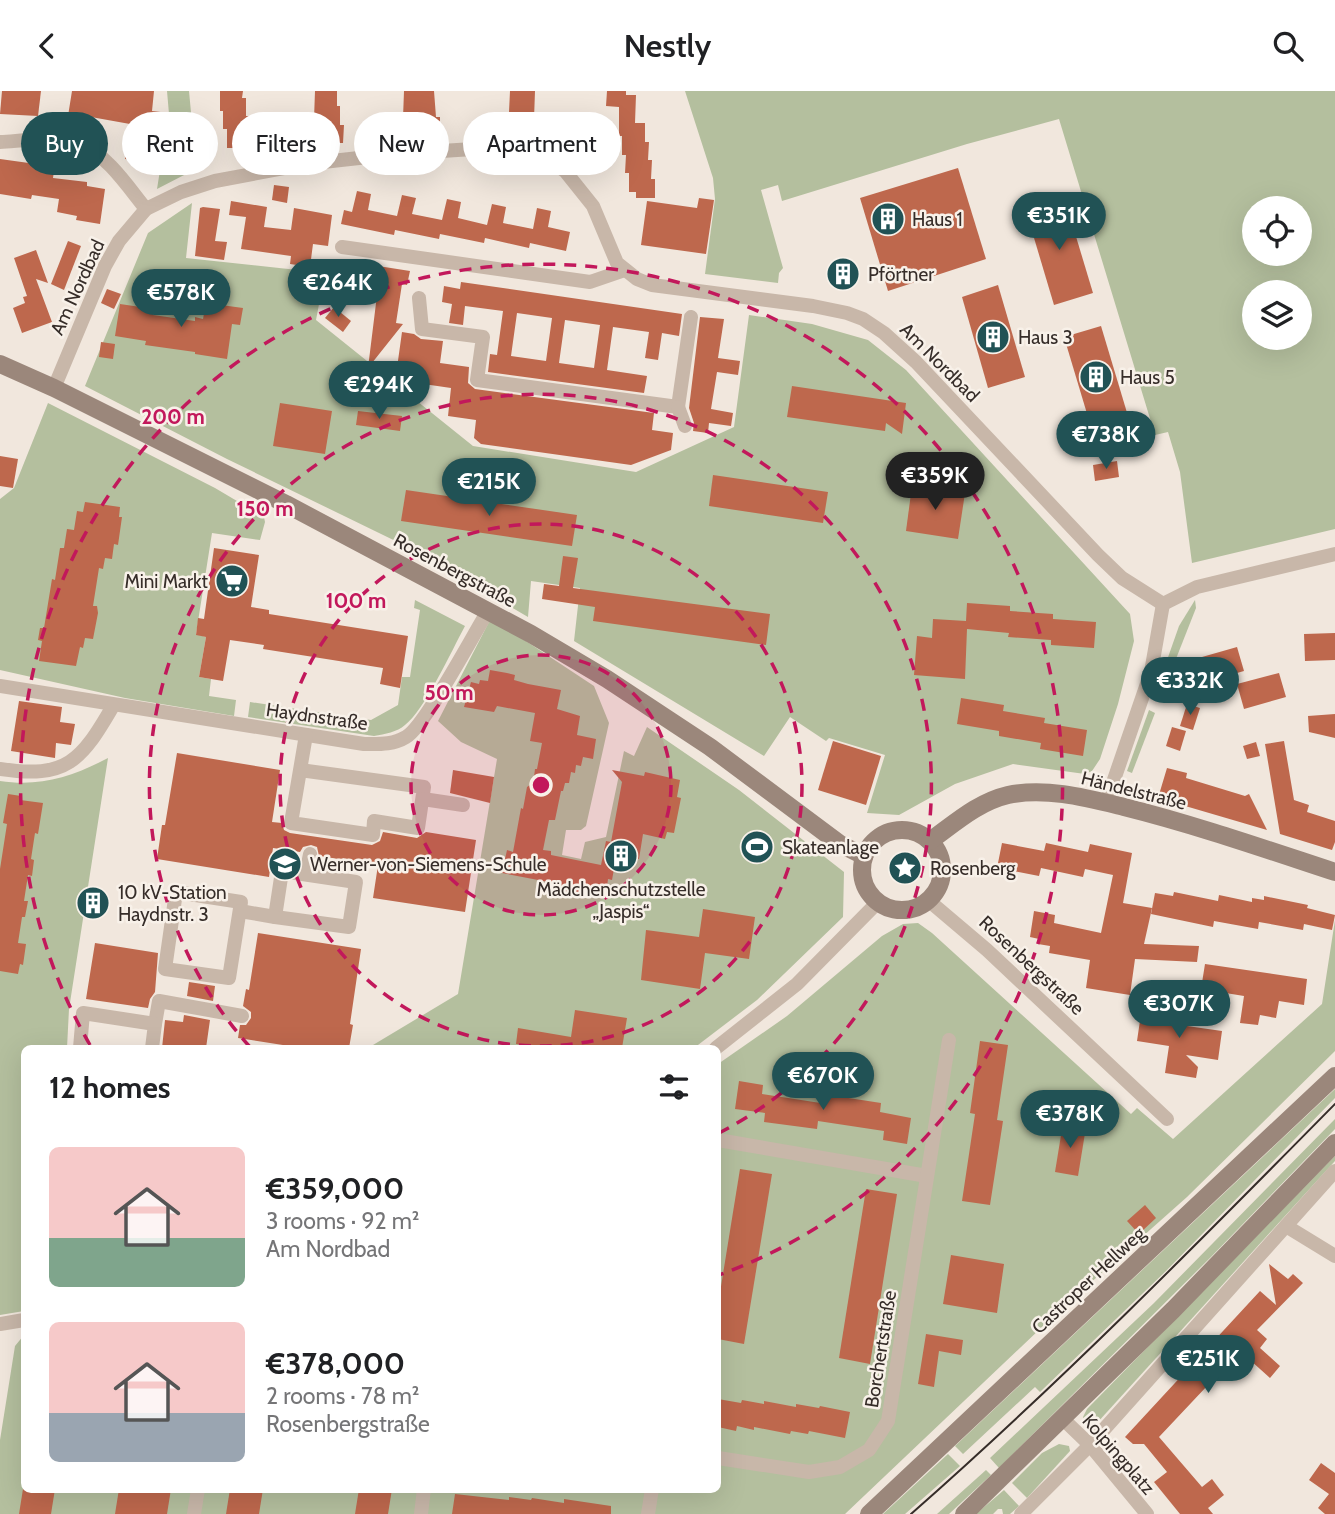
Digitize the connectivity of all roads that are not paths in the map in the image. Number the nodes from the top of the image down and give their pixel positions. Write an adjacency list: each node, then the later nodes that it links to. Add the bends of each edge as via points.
1 (0, 142): 2 (street, via 80,143 103,159)
2 (146, 209): 4 (street, Am Nordbad, via 215,180 305,164 505,147 550,160 565,171 593,206 611,253); 8 (street, Am Nordbad, via 105,266)
3 (342, 247): 4 (street, via 590,282)
4 (625, 270): 12 (street, Am Nordbad, via 652,285 813,306 863,319 916,362 1122,578)
5 (419, 298): 9 (street, via 422,328 482,337 477,380)
6 (691, 317): 9 (street)
7 (0, 364): 8 (street, Rosenbergstraße)
8 (54, 388): 13 (street, Rosenbergstraße)
9 (678, 407): 10 (street)
10 (685, 426)
11 (1335, 554): 12 (street, via 1197,587)
12 (1163, 604): 20 (street, via 1151,672)
13 (488, 611): 16 (street, Haydnstraße, via 409,736 390,744 364,744); 24 (street, Rosenbergstraße, via 607,679 727,758 840,844)
14 (0, 687): 15 (street, Haydnstraße)
15 (113, 706): 16 (street, Haydnstraße); 17 (street, via 93,741 72,761 32,773)
16 (306, 735): 18 (street)
17 (0, 769)
18 (300, 770): 19 (street, via 424,787); 19 (street, via 291,823 373,835 374,821 418,828)
19 (423, 799): 21 (street)
20 (1106, 803): 22 (street, Händelstraße, via 1033,792 1007,796 980,805); 25 (street, Händelstraße)
21 (463, 805)
22 (930, 842): 24 (street, via 914,832 896,831 877,839); 27 (street, via 942,871)
23 (310, 854): 26 (street)
24 (864, 856): 28 (street, via 864,881)
25 (1335, 872)
26 (306, 874): 30 (street, via 282,871); 30 (street, via 356,882 349,927)
27 (928, 900): 28 (street, via 903,910); 38 (street, Rosenbergstraße)
28 (878, 902): 36 (street, via 797,984)
29 (240, 911): 29 (street, via 229,978 165,969 176,892 241,902); 30 (street)
30 (275, 917)
31 (242, 1016): 32 (street, via 159,1001)
32 (155, 1024): 34 (street, via 83,1013); 35 (street)
33 (948, 1040): 42 (street, Borchertstraße)
34 (80, 1045)
35 (152, 1045)
36 (720, 1045)
37 (1335, 1076): 56 (street, Castroper Hellweg)
38 (1167, 1119)
39 (721, 1141): 42 (street)
40 (1335, 1143): 47 (street)
41 (1335, 1171): 43 (street)
42 (928, 1176): 49 (street, Borchertstraße, via 888,1421 869,1450 840,1467 809,1472)
43 (1286, 1226): 44 (street); 48 (street)
44 (1335, 1256)
45 (21, 1321): 46 (street)
46 (0, 1325)
47 (1063, 1419): 48 (street, Kolpingplatz); 57 (street)
48 (1090, 1445): 58 (street); 59 (street, Kolpingplatz)
49 (721, 1458)
50 (197, 1493): 53 (street)
51 (424, 1493): 54 (street)
52 (651, 1493): 55 (street)
53 (194, 1514)
54 (421, 1514)
55 (648, 1514)
56 (869, 1514)
57 (964, 1514)
58 (1021, 1514)
59 (1146, 1514)

